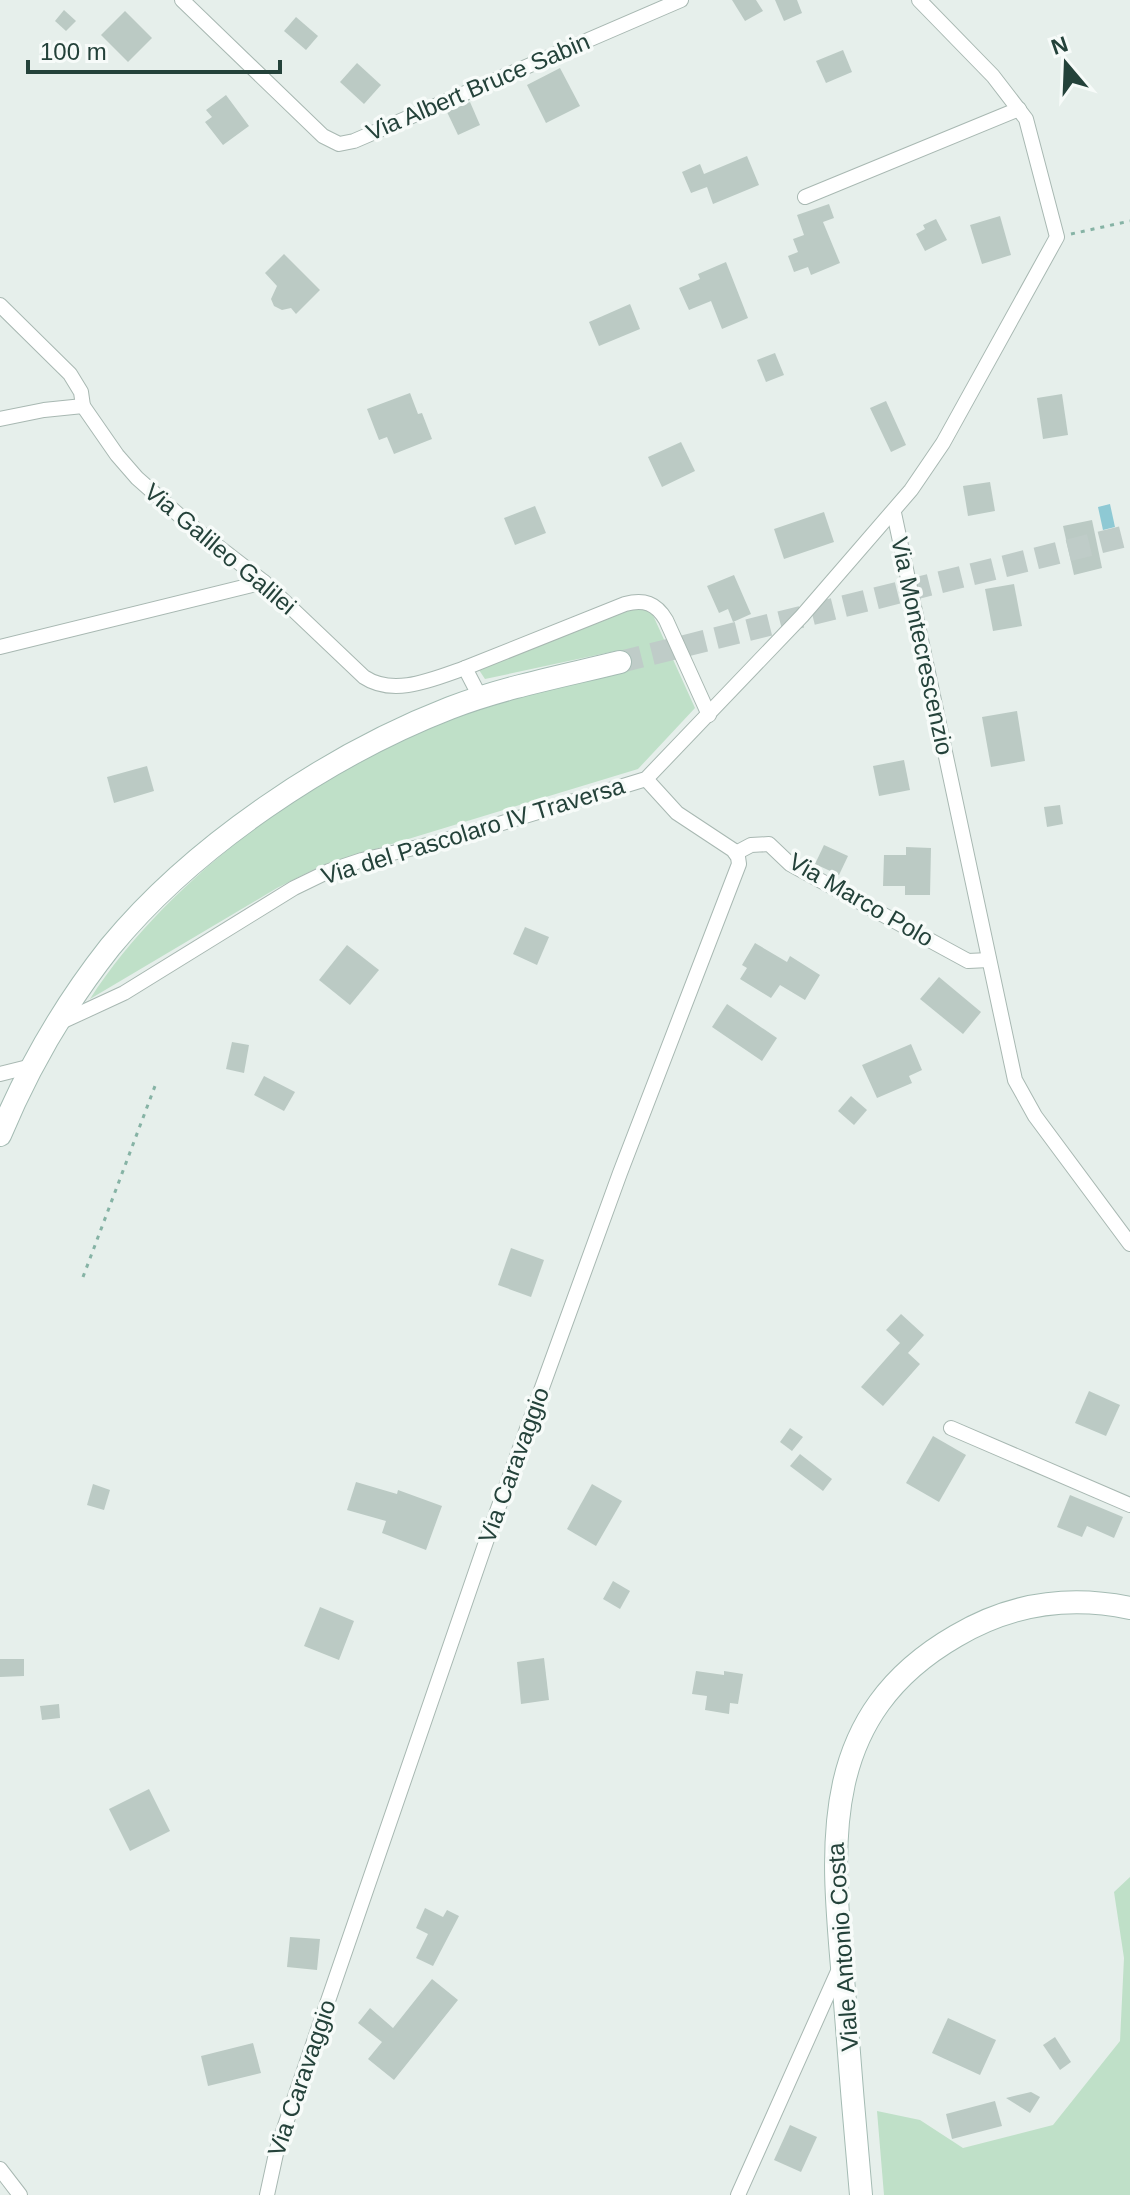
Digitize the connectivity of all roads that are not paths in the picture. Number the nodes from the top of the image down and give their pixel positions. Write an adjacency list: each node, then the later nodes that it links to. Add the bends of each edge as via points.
1 (182, 0): 2 (street, Via Albert Bruce Sabin, via 323,136 344,144)
2 (681, 0)
3 (919, 0): 4 (street)
4 (1019, 109): 5 (street); 9 (street, Via Montecrescenzio, via 1057,237 943,443)
5 (805, 197)
6 (0, 305): 7 (street, Via Galileo Galilei, via 72,377)
7 (83, 406): 8 (street); 10 (street, Via Galileo Galilei, via 145,487)
8 (0, 419)
9 (894, 513): 15 (street, Via del Pascolaro IV Traversa); 18 (street, Via Montecrescenzio)
10 (264, 582): 11 (street); 13 (street, Via Galileo Galilei, via 379,685 405,686)
11 (0, 647)
12 (620, 662): 14 (main road)
13 (465, 668): 14 (street); 15 (street, Via Galileo Galilei, via 625,604 646,602 666,620)
14 (480, 697): 19 (main road, via 345,759 220,843 124,931)
15 (709, 715): 16 (street, Via del Pascolaro IV Traversa)
16 (646, 779): 17 (street, via 677,813); 19 (street, Via del Pascolaro IV Traversa, via 321,875 162,971)
17 (736, 853): 18 (street, Via Marco Polo, via 769,844 790,864 968,961); 30 (street, Via Caravaggio, via 739,864 487,1539 277,2149)
18 (989, 960): 23 (street, Via Montecrescenzio, via 1018,1087)
19 (56, 1024): 20 (main road)
20 (32, 1066): 21 (street); 22 (main road)
21 (0, 1074)
22 (0, 1135)
23 (1130, 1244)
24 (951, 1428): 25 (street)
25 (1130, 1505)
26 (1130, 1608): 27 (main road, Viale Antonio Costa, via 1060,1602 998,1614 928,1654 883,1697 854,1748 836,1821)
27 (841, 1965): 31 (street); 32 (main road, Viale Antonio Costa)
28 (0, 2169): 29 (street)
29 (20, 2195)
30 (267, 2195)
31 (738, 2195)
32 (861, 2195)

